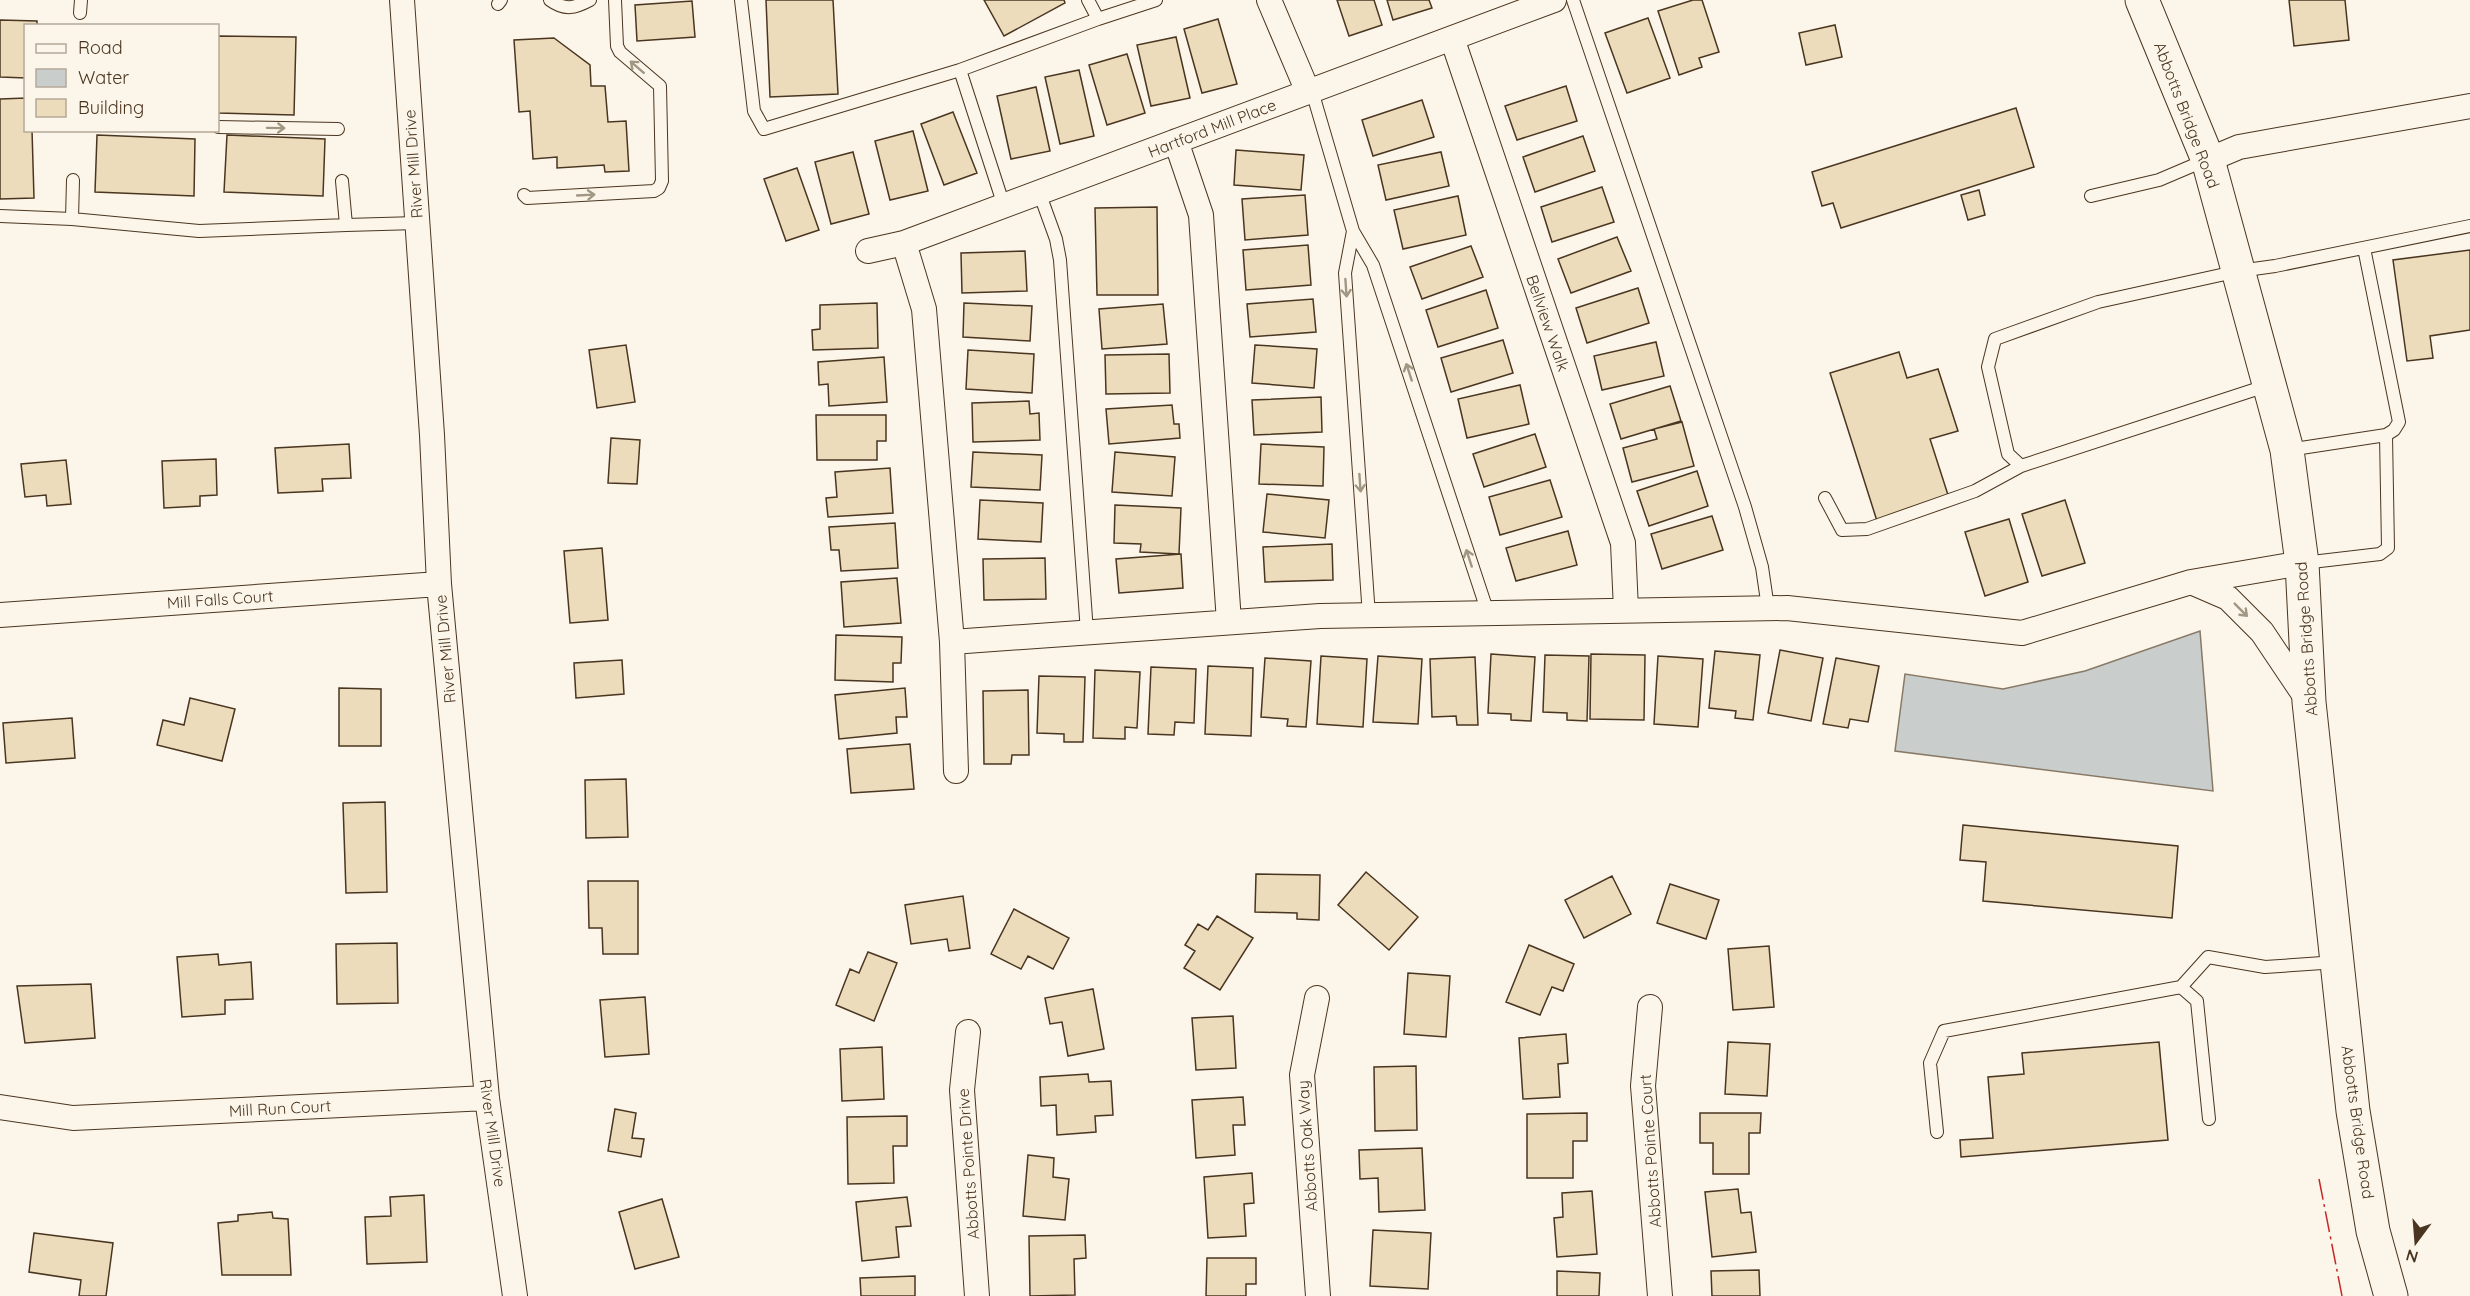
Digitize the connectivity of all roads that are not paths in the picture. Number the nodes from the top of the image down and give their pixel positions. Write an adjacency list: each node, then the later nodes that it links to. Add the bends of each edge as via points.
1 (402, 0): 30 (street, River Mill Drive)
2 (550, 0): 3 (lane, via 574,8)
3 (590, 0)
4 (615, 0): 26 (lane, one-way to 4, via 659,188 660,86 620,52)
5 (741, 0): 15 (lane, via 754,111 764,129)
6 (1088, 0): 13 (lane)
7 (1156, 0): 13 (lane)
8 (1269, 0): 16 (street)
9 (1554, 0): 12 (street, Hartford Mill Place)
10 (1573, 0): 46 (lane, via 1745,507 1762,567)
11 (2142, 0): 21 (main road, Abbotts Bridge Road)
12 (1518, 6): 14 (street, Hartford Mill Place)
13 (1098, 19): 15 (lane)
14 (1452, 38): 16 (street, Hartford Mill Place); 47 (street, Bellview Walk, via 1623,543)
15 (960, 70): 27 (lane)
16 (1310, 91): 20 (street, Hartford Mill Place); 33 (lane)
17 (2470, 106): 21 (street, via 2239,147)
18 (219, 127): 19 (lane, one-way to 19)
19 (338, 129)
20 (1176, 141): 24 (street, Hartford Mill Place); 51 (street, via 1202,214)
21 (2208, 160): 25 (lane, via 2159,180); 37 (main road, Abbotts Bridge Road)
22 (73, 180): 29 (lane)
23 (342, 181): 31 (lane)
24 (1039, 192): 27 (street, Hartford Mill Place); 52 (lane, via 1060,260)
25 (2091, 196)
26 (526, 197)
27 (1004, 206): 34 (street, Hartford Mill Place)
28 (0, 216): 29 (lane)
29 (72, 219): 31 (lane, via 199,231)
30 (417, 223): 31 (lane); 45 (street, River Mill Drive)
31 (346, 225)
32 (2470, 225): 35 (lane)
33 (1353, 231): 48 (lane, one-way to 33, via 1373,265); 50 (lane, one-way to 50, via 1345,273)
34 (904, 243): 36 (street, Hartford Mill Place); 53 (street, via 924,309)
35 (2364, 248): 37 (lane); 39 (lane, via 2398,422)
36 (868, 251)
37 (2240, 271): 38 (main road, Abbotts Bridge Road); 41 (lane, via 2098,302 1995,339 1988,367 2008,454)
38 (2270, 384): 40 (main road, Abbotts Bridge Road); 41 (lane)
39 (2386, 435): 40 (lane); 43 (lane, via 2388,548 2380,554)
40 (2287, 450): 43 (main road, Abbotts Bridge Road)
41 (2021, 466): 42 (lane, via 1975,491 1867,529 1842,530)
42 (1825, 498)
43 (2302, 563): 44 (street); 54 (main road, Abbotts Bridge Road)
44 (2191, 582): 46 (street, via 2022,633); 54 (street, one-way to 54, via 2229,598 2262,632)
45 (439, 584): 49 (street, Mill Falls Court); 61 (street, River Mill Drive)
46 (1768, 608): 47 (street)
47 (1626, 610): 48 (street)
48 (1488, 613): 50 (street)
49 (0, 615)
50 (1369, 615): 51 (street)
51 (1229, 622): 52 (street)
52 (1087, 632): 53 (street)
53 (952, 642): 55 (street)
54 (2309, 702): 56 (main road, Abbotts Bridge Road)
55 (956, 771)
56 (2338, 962): 57 (lane, via 2265,967 2208,957); 69 (main road, Abbotts Bridge Road, via 2354,1111 2373,1231)
57 (2181, 987): 63 (lane, via 2196,1001); 64 (lane, via 1944,1031 1930,1063)
58 (1317, 998): 67 (street, Abbotts Oak Way, via 1302,1075)
59 (1650, 1006): 68 (street, Abbotts Pointe Court, via 1643,1086)
60 (968, 1032): 66 (street, Abbotts Pointe Drive, via 962,1090)
61 (487, 1098): 62 (street, Mill Run Court, via 73,1118); 65 (street, River Mill Drive)
62 (0, 1107)
63 (2209, 1119)
64 (1937, 1132)
65 (515, 1296)
66 (977, 1296)
67 (1318, 1296)
68 (1660, 1296)
69 (2391, 1296)

